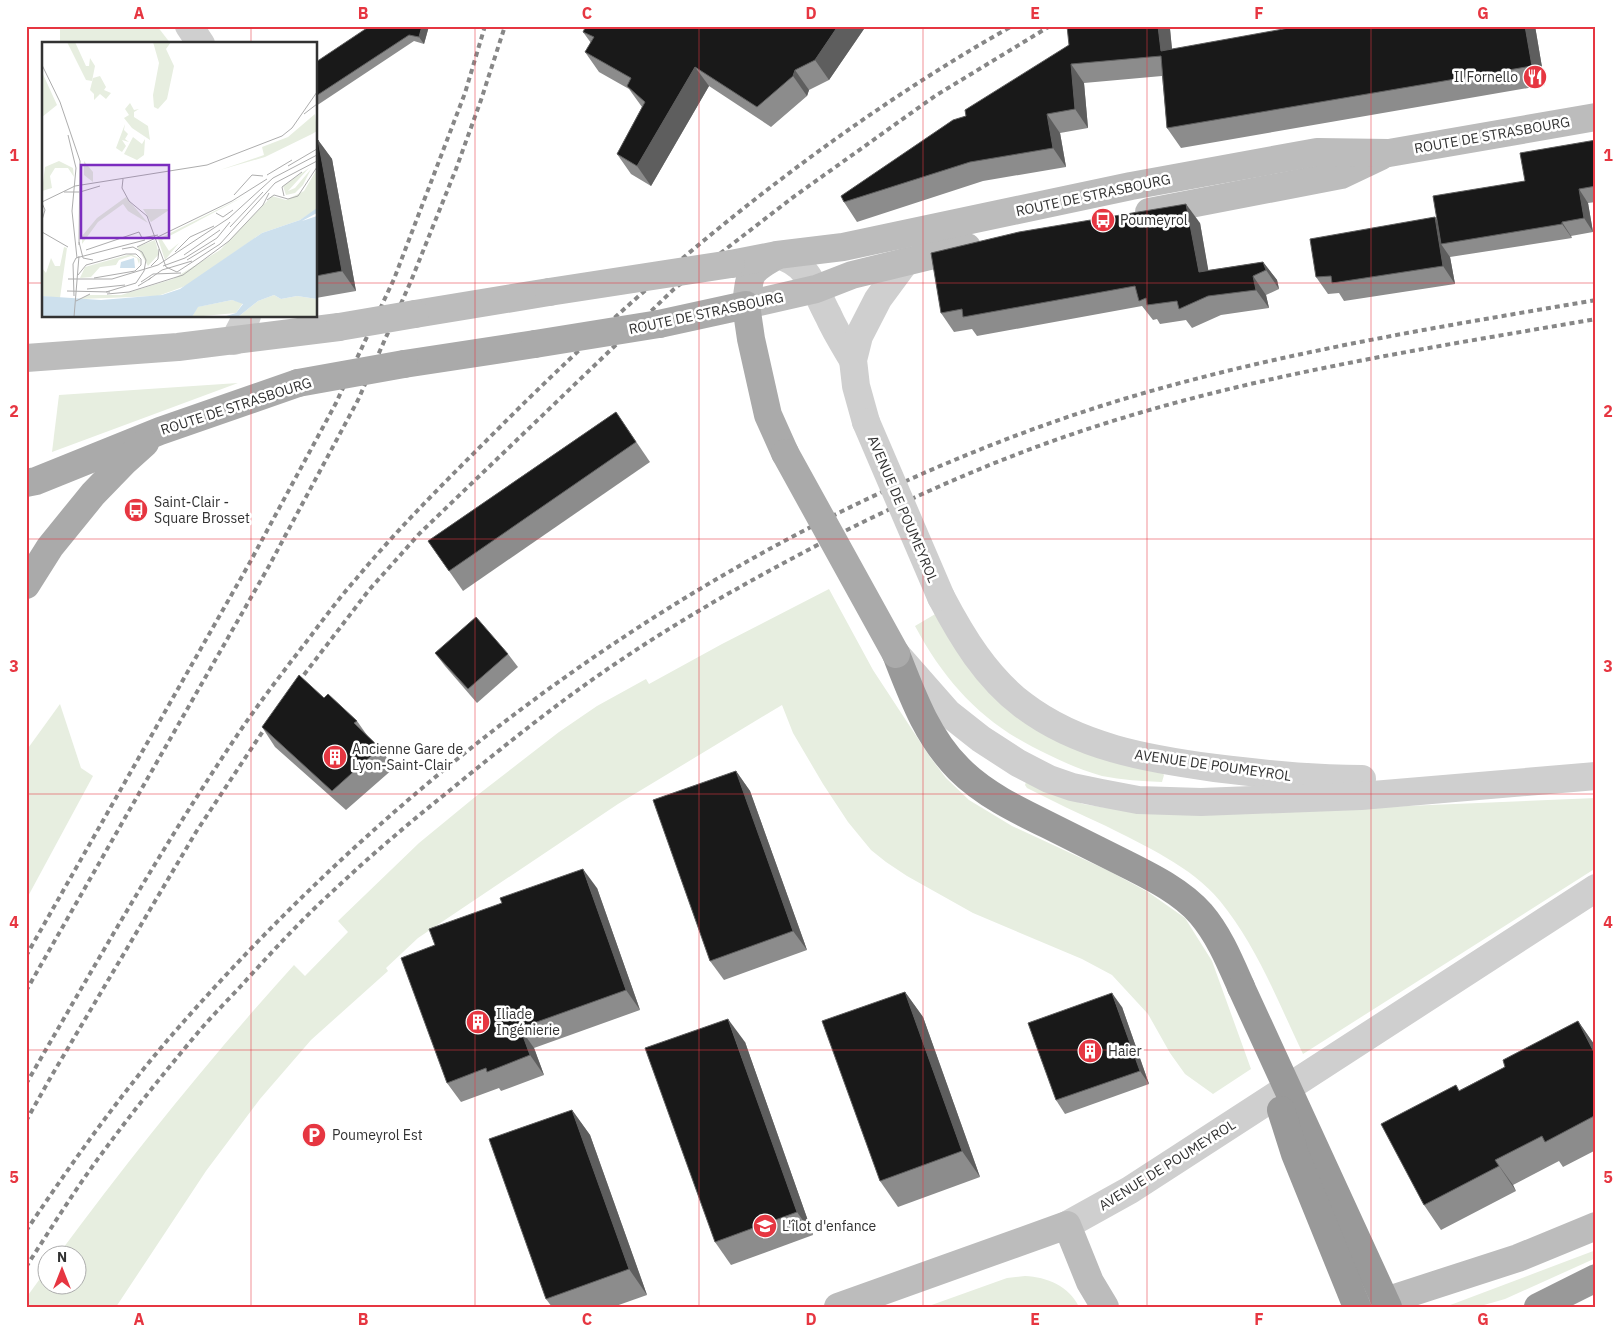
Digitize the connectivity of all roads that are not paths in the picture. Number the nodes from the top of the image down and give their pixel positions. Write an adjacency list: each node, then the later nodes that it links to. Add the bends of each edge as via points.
1 (189, 26): 2 (street)
2 (200, 42)
3 (1596, 117): 4 (main road, ROUTE DE STRASBOURG)
4 (1389, 153): 5 (main road, ROUTE DE STRASBOURG, via 1341,175); 7 (main road, ROUTE DE STRASBOURG, via 1317,152 1080,197 844,247)
5 (1122, 217)
6 (991, 242): 8 (main road, ROUTE DE STRASBOURG)
7 (778, 255): 9 (street, AVENUE DE POUMEYROL, via 790,258 803,269); 10 (main road, via 755,268 749,280); 12 (main road, ROUTE DE STRASBOURG, bridge, via 339,326)
8 (906, 261): 9 (main road, ROUTE DE STRASBOURG, via 852,275); 15 (street, AVENUE DE POUMEYROL, via 878,299 859,336)
9 (816, 289): 10 (main road, ROUTE DE STRASBOURG); 15 (street, AVENUE DE POUMEYROL)
10 (746, 305): 16 (main road, ROUTE DE STRASBOURG, bridge, via 659,324 298,383); 19 (main road, bridge, via 768,415 785,453)
11 (246, 318): 13 (street)
12 (301, 324): 13 (main road, ROUTE DE STRASBOURG)
13 (234, 341): 14 (main road, ROUTE DE STRASBOURG)
14 (26, 358)
15 (852, 360): 20 (street, AVENUE DE POUMEYROL, bridge, via 866,422 956,626 995,679 1022,704 1063,730 1120,751 1175,762 1306,778)
16 (160, 431): 17 (main road, ROUTE DE STRASBOURG); 18 (main road, via 93,494 50,547)
17 (26, 483)
18 (26, 585)
19 (896, 654): 20 (street, AVENUE DE POUMEYROL, via 948,713 1018,764 1072,787 1138,800 1173,802 1361,796); 22 (highway, via 917,708 934,738 959,769 1012,808 1174,891 1200,914 1218,938)
20 (1596, 776)
21 (1596, 888): 23 (street, AVENUE DE POUMEYROL, via 1130,1190)
22 (1241, 987): 28 (highway, bridge, via 1295,1154); 30 (highway, bridge)
23 (1067, 1225): 26 (main road, AVENUE DE POUMEYROL); 27 (main road, via 1090,1282)
24 (1596, 1226): 29 (main road, via 1518,1258)
25 (1596, 1278): 31 (highway)
26 (838, 1307)
27 (1105, 1307)
28 (1357, 1307)
29 (1364, 1307)
30 (1388, 1307)
31 (1538, 1307)

